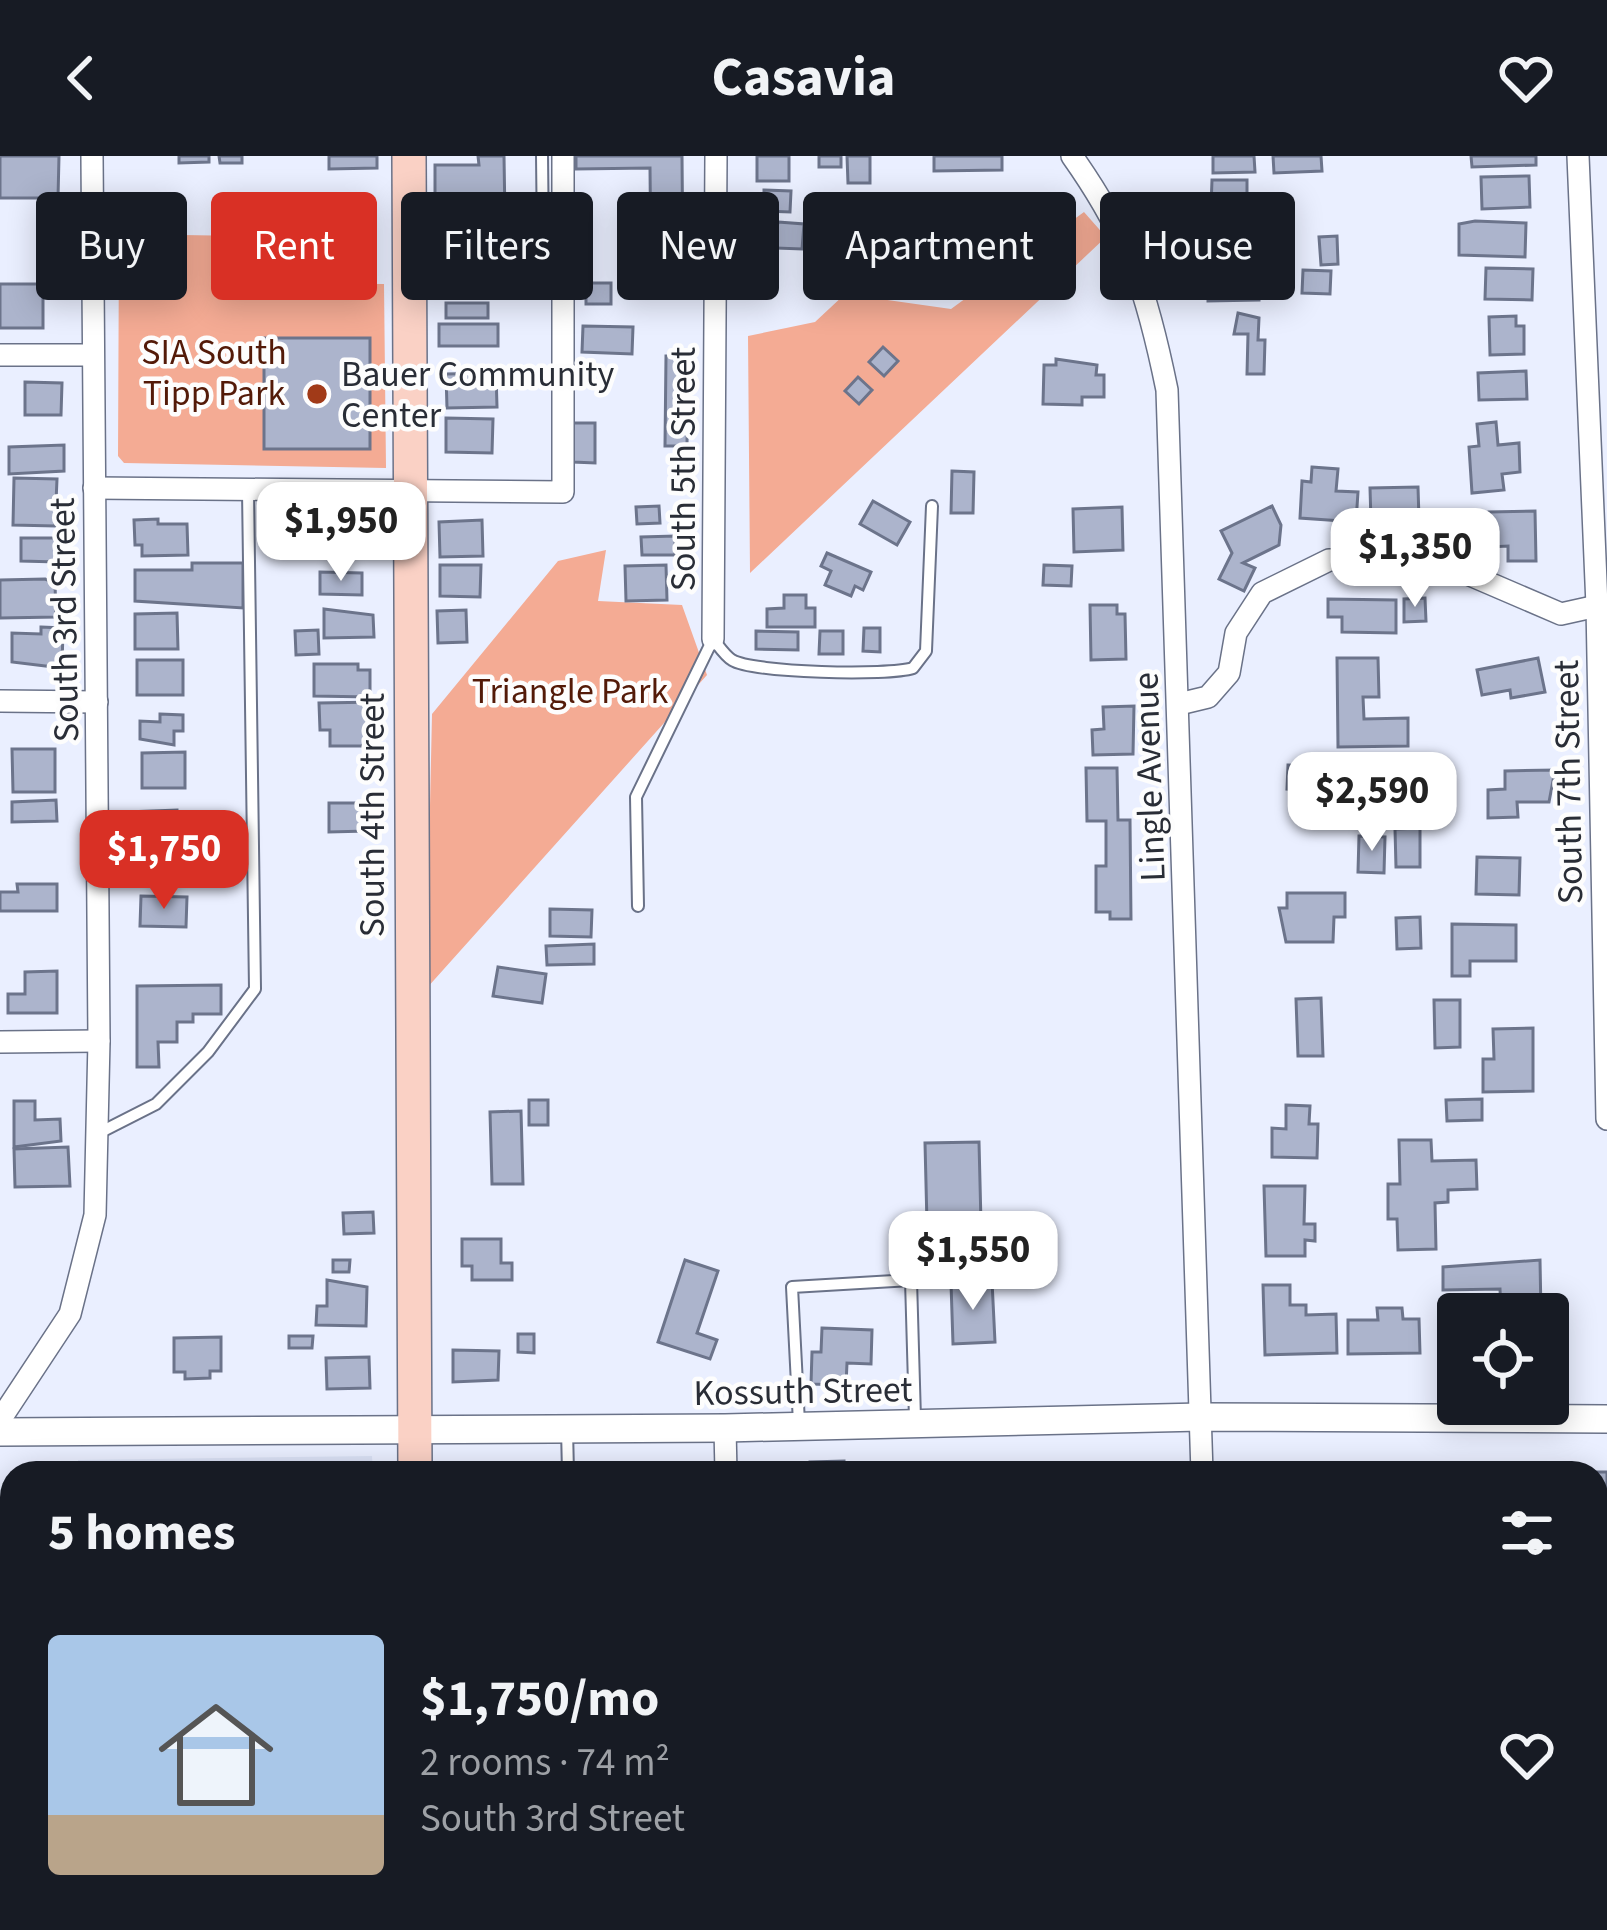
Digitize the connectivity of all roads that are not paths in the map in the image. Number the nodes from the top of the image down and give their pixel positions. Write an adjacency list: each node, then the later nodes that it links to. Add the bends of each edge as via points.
1 (92, 156): 15 (street, South 3rd Street)
2 (410, 156): 8 (main road, South 4th Street)
3 (542, 156): 9 (lane)
4 (562, 156): 10 (street)
5 (716, 156): 21 (street, South 5th Street)
6 (1072, 156): 24 (street, Lingle Avenue, via 1119,226 1147,290 1167,390)
7 (1579, 156): 11 (street, South 7th Street)
8 (410, 192)
9 (542, 192)
10 (562, 192)
11 (1596, 277): 20 (street, South 7th Street)
12 (410, 300): 18 (main road, South 4th Street)
13 (563, 300): 18 (street, via 563,492)
14 (0, 355): 15 (street)
15 (92, 356): 16 (street, South 3rd Street)
16 (94, 488): 17 (street); 23 (street, South 3rd Street)
17 (248, 491): 18 (street); 29 (lane, via 256,988 156,1104)
18 (410, 494): 34 (main road, South 4th Street)
19 (932, 506): 21 (lane, via 928,636 913,668 753,665 732,660)
20 (1597, 606): 24 (street, via 1561,614 1433,560 1328,560 1262,593 1236,633 1229,673 1208,697); 28 (street, South 7th Street)
21 (713, 639): 25 (lane, via 636,797)
22 (0, 701): 23 (street)
23 (97, 702): 26 (street, South 3rd Street)
24 (1179, 704): 30 (street, Lingle Avenue)
25 (638, 906)
26 (99, 1041): 27 (street); 29 (street, South 3rd Street)
27 (0, 1042)
28 (1607, 1119)
29 (97, 1133): 32 (street, South 3rd Street, via 95,1215 70,1314)
30 (1201, 1417): 31 (street, Kossuth Street); 33 (street, Kossuth Street); 42 (street, Lingle Avenue)
31 (1607, 1419)
32 (0, 1420)
33 (915, 1424): 36 (street, Kossuth Street); 36 (lane, via 911,1280 792,1287)
34 (415, 1426): 35 (street, Kossuth Street); 38 (street, Kossuth Street); 39 (main road, South 4th Street)
35 (567, 1426): 37 (street, Kossuth Street); 40 (lane)
36 (800, 1427): 37 (street, Kossuth Street)
37 (725, 1429): 41 (street)
38 (0, 1432)
39 (415, 1461)
40 (568, 1461)
41 (726, 1461)
42 (1202, 1461)

